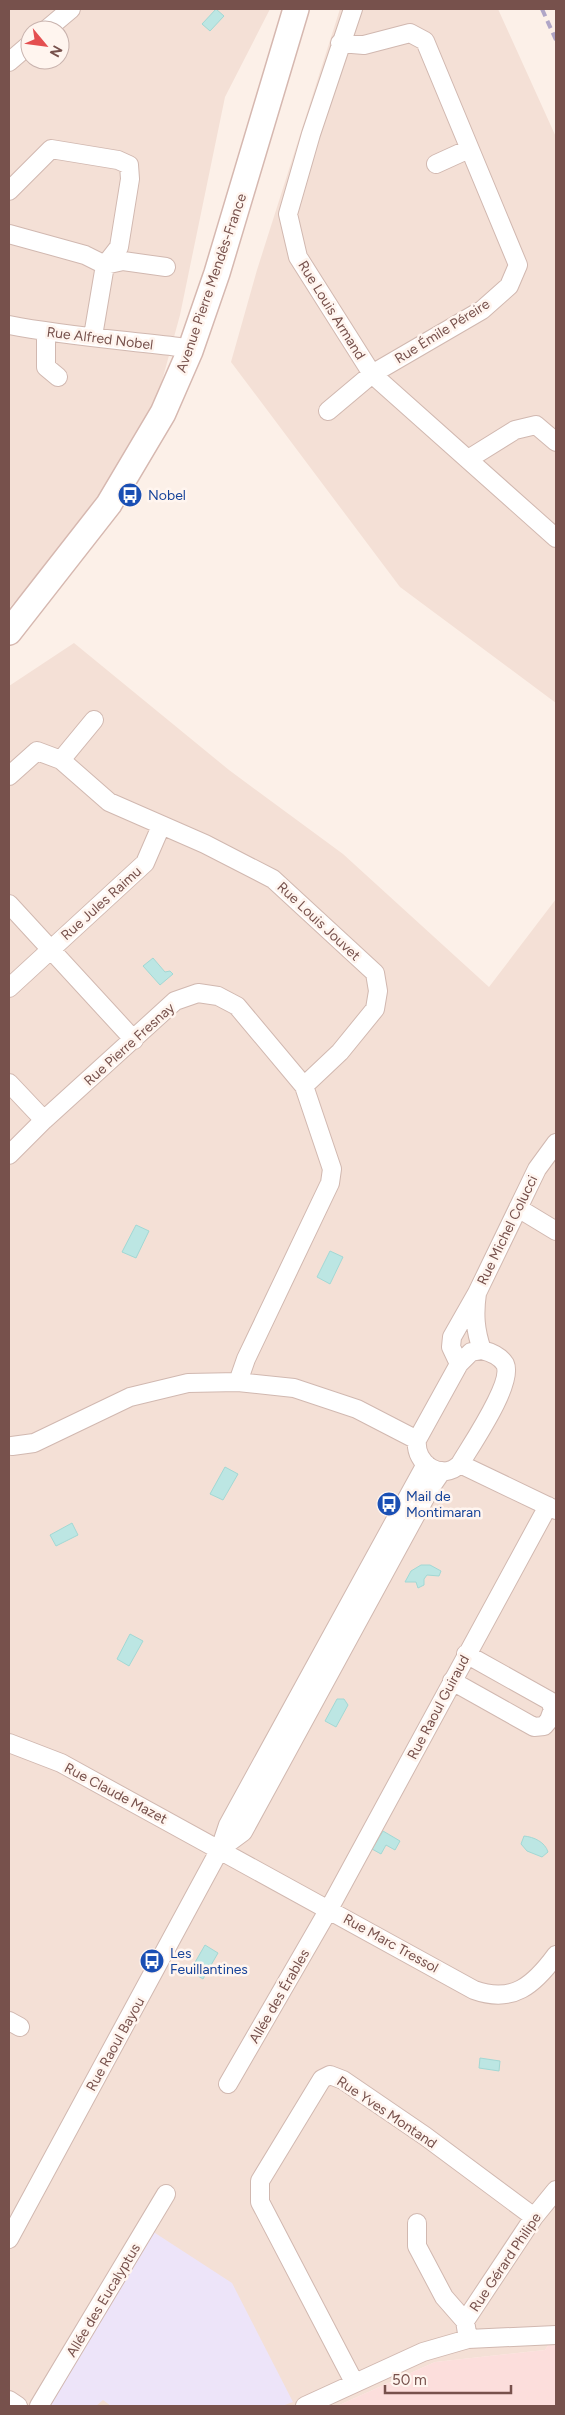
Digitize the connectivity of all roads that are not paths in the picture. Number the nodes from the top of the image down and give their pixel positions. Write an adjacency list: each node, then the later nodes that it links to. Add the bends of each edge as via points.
1 (71, 9): 4 (street)
2 (296, 9): 17 (street, Avenue Pierre Mendès-France, via 217,273)
3 (353, 9): 5 (street, Rue Louis Armand)
4 (58, 20)
5 (340, 43): 8 (street, Rue Émile Péreire, via 364,45 410,32 425,41); 18 (street, Rue Louis Armand, via 288,214 298,257)
6 (20, 53): 7 (street)
7 (9, 62)
8 (469, 149): 9 (street); 18 (street, Rue Émile Péreire, via 518,265 509,286 482,310)
9 (436, 164)
10 (9, 191): 12 (street, via 51,149 118,160 129,166 130,179 119,247)
11 (9, 234): 12 (street, via 85,255)
12 (105, 266): 13 (street, via 123,261); 16 (street)
13 (166, 267)
14 (9, 325): 15 (street, Rue Alfred Nobel)
15 (46, 332): 16 (street, Rue Alfred Nobel); 19 (street, via 46,367)
16 (93, 336): 17 (street, Rue Alfred Nobel)
17 (190, 351): 24 (street, Avenue Pierre Mendès-France, via 164,414 109,504)
18 (372, 374): 20 (street, Rue Émile Péreire); 22 (street, Rue Louis Armand)
19 (58, 376)
20 (328, 411)
21 (556, 442): 22 (street, via 536,425 515,430)
22 (470, 458): 23 (street, Rue Louis Armand)
23 (556, 538)
24 (9, 632)
25 (94, 720): 26 (street)
26 (61, 760): 27 (street, Rue Louis Jouvet, via 37,751); 28 (street, Rue Louis Jouvet, via 108,802)
27 (9, 776)
28 (161, 826): 30 (street, Rue Jules Raimu, via 145,863); 34 (street, Rue Louis Jouvet, via 206,844 273,879 375,973 378,991 375,1009 340,1052)
29 (9, 904): 30 (street, Rue Jules Raimu)
30 (50, 950): 31 (street, Rue Jules Raimu); 32 (street, Rue Jules Raimu)
31 (9, 988)
32 (134, 1040): 34 (street, Rue Pierre Fresnay, via 175,1001 198,993 218,996 237,1006); 35 (street, Rue Pierre Fresnay)
33 (9, 1083): 35 (street)
34 (304, 1086): 43 (street, Rue Pierre Fresnay, via 332,1169 330,1184)
35 (44, 1120): 37 (street, Rue Pierre Fresnay)
36 (556, 1143): 38 (street, Rue Michel Colucci, via 537,1169)
37 (9, 1155)
38 (518, 1208): 39 (street); 40 (street, Rue Michel Colucci)
39 (556, 1231)
40 (477, 1293): 41 (street, Rue Michel Colucci, via 474,1316); 42 (street, Rue Michel Colucci, via 452,1337 450,1347)
41 (482, 1350): 42 (street, via 471,1352); 46 (street, via 498,1357 507,1374 502,1389)
42 (459, 1364): 44 (street)
43 (238, 1382): 44 (street, via 294,1388 332,1399); 45 (street, via 188,1383 130,1397 34,1443)
44 (417, 1440): 47 (street, via 418,1458)
45 (10, 1445)
46 (460, 1464): 47 (street, via 454,1470); 48 (street)
47 (434, 1468): 52 (street, via 431,1487 243,1832)
48 (552, 1508): 49 (street, Rue Raoul Guiraud)
49 (466, 1654): 50 (street, Rue Raoul Guiraud); 50 (street, via 550,1701 553,1709 549,1720 544,1726 534,1727)
50 (452, 1681): 53 (street, Rue Raoul Guiraud)
51 (9, 1743): 52 (street, Rue Claude Mazet, via 61,1763)
52 (220, 1849): 53 (street, Rue Marc Tressol); 60 (street, Rue Raoul Bayou)
53 (329, 1909): 54 (street, Rue Marc Tressol, via 490,1996 509,1995 523,1989 542,1975); 55 (street, Allée des Érables)
54 (556, 1954)
55 (228, 2084)
56 (556, 2190): 58 (street, Rue Gérard Philipe)
57 (166, 2194): 67 (street, Allée des Eucalyptus)
58 (534, 2217): 61 (street, Rue Gérard Philipe); 64 (street, Rue Yves Montand, via 343,2080 330,2076 322,2079 260,2181 260,2202)
59 (416, 2223): 61 (street, via 418,2246 444,2297)
60 (9, 2239)
61 (466, 2321): 63 (street, Rue Gérard Philipe)
62 (556, 2336): 63 (street)
63 (468, 2339): 64 (street, via 423,2352)
64 (354, 2382): 68 (street)
65 (9, 2400): 66 (street)
66 (18, 2406)
67 (39, 2406)
68 (305, 2406)

